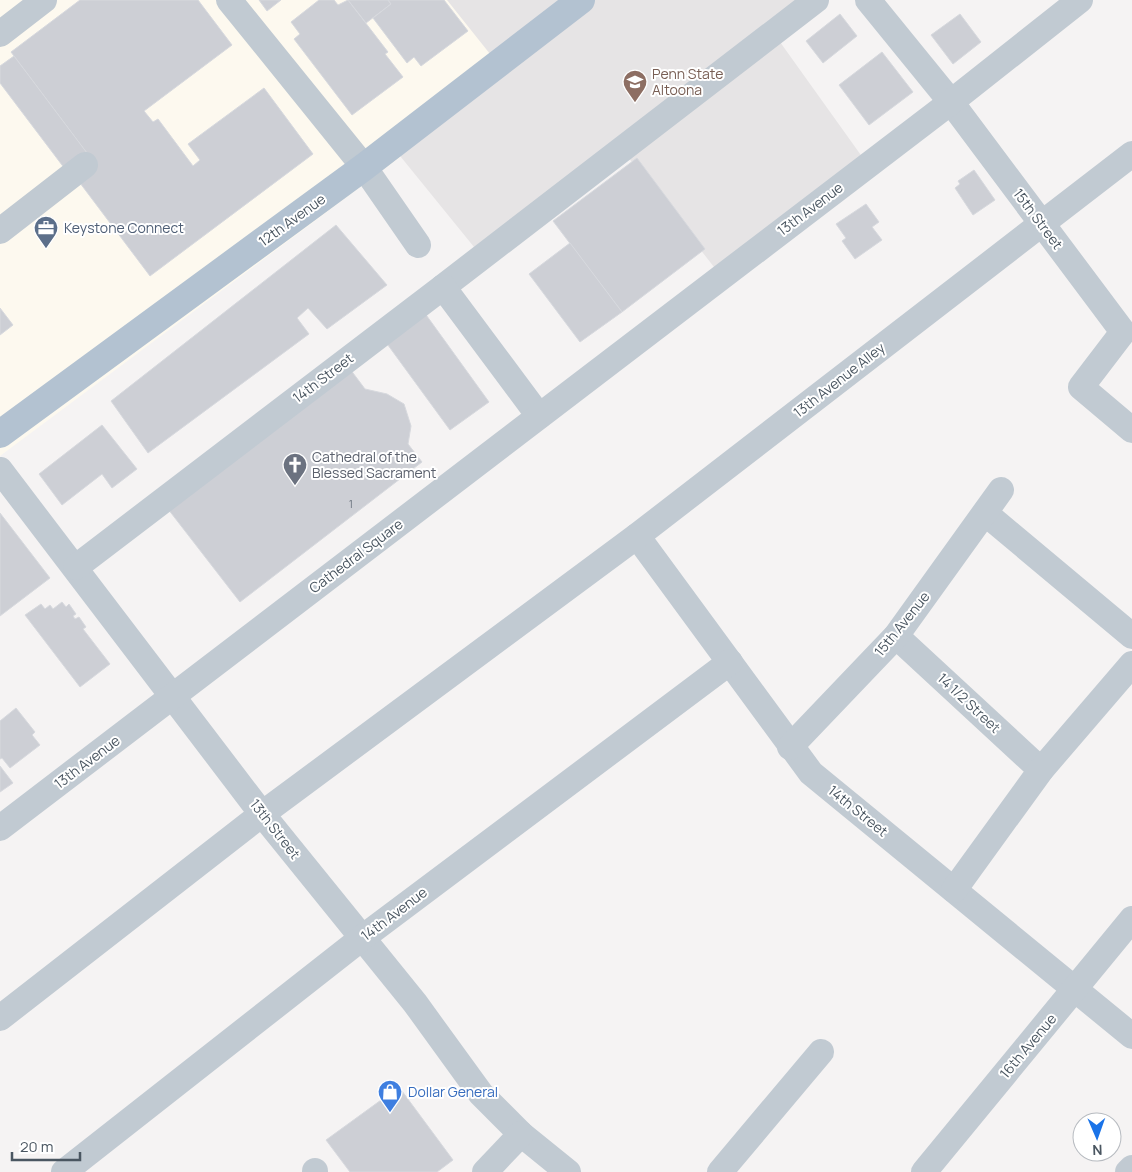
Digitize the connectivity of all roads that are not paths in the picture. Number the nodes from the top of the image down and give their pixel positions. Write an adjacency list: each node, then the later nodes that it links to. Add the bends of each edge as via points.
1 (44, 0): 7 (street)
2 (229, 0): 11 (street)
3 (581, 0): 11 (main road, 12th Avenue)
4 (816, 0): 15 (street, 14th Street)
5 (868, 0): 8 (street, 15th Street)
6 (1080, 0): 8 (street, 13th Avenue)
7 (0, 34)
8 (951, 102): 12 (street, 15th Street); 16 (street, 13th Avenue)
9 (1132, 154): 12 (street, 13th Avenue Alley)
10 (85, 165): 13 (street)
11 (364, 167): 14 (street); 18 (main road, 12th Avenue)
12 (1041, 223): 17 (street, 15th Street, via 1123,332 1081,387); 22 (street, 13th Avenue Alley)
13 (0, 231)
14 (418, 245)
15 (443, 287): 16 (street); 23 (street, 14th Street)
16 (539, 416): 28 (street, Cathedral Square)
17 (1132, 430)
18 (0, 434)
19 (0, 470): 23 (street, 13th Street)
20 (1001, 490): 21 (street, 15th Avenue)
21 (985, 513): 24 (street, 15th Avenue); 25 (street)
22 (637, 536): 26 (street, 14th Street); 31 (street, 13th Avenue Alley)
23 (76, 567): 28 (street, 13th Street)
24 (896, 636): 29 (street, 15th Avenue); 30 (street, 14 1/2 Street)
25 (1132, 636)
26 (730, 662): 29 (street, 14th Street); 35 (street, 14th Avenue)
27 (1132, 664): 30 (street)
28 (173, 696): 31 (street, 13th Street); 32 (street, 13th Avenue)
29 (790, 747): 33 (street, 14th Street, via 811,773)
30 (1042, 770): 33 (street)
31 (262, 814): 35 (street, 13th Street); 37 (street, 13th Avenue Alley)
32 (0, 828)
33 (954, 890): 36 (street, 14th Street)
34 (1132, 919): 36 (street, 16th Avenue)
35 (362, 938): 40 (street, 13th Street, via 415,1003 481,1094); 42 (street, 14th Avenue)
36 (1075, 990): 38 (street, 14th Street); 46 (street, 16th Avenue)
37 (0, 1018)
38 (1132, 1036)
39 (821, 1052): 45 (street)
40 (521, 1134): 43 (street); 44 (street, 13th Street)
41 (1132, 1168): 47 (street)
42 (64, 1172)
43 (485, 1172)
44 (568, 1172)
45 (720, 1172)
46 (924, 1172)
47 (1128, 1172)

